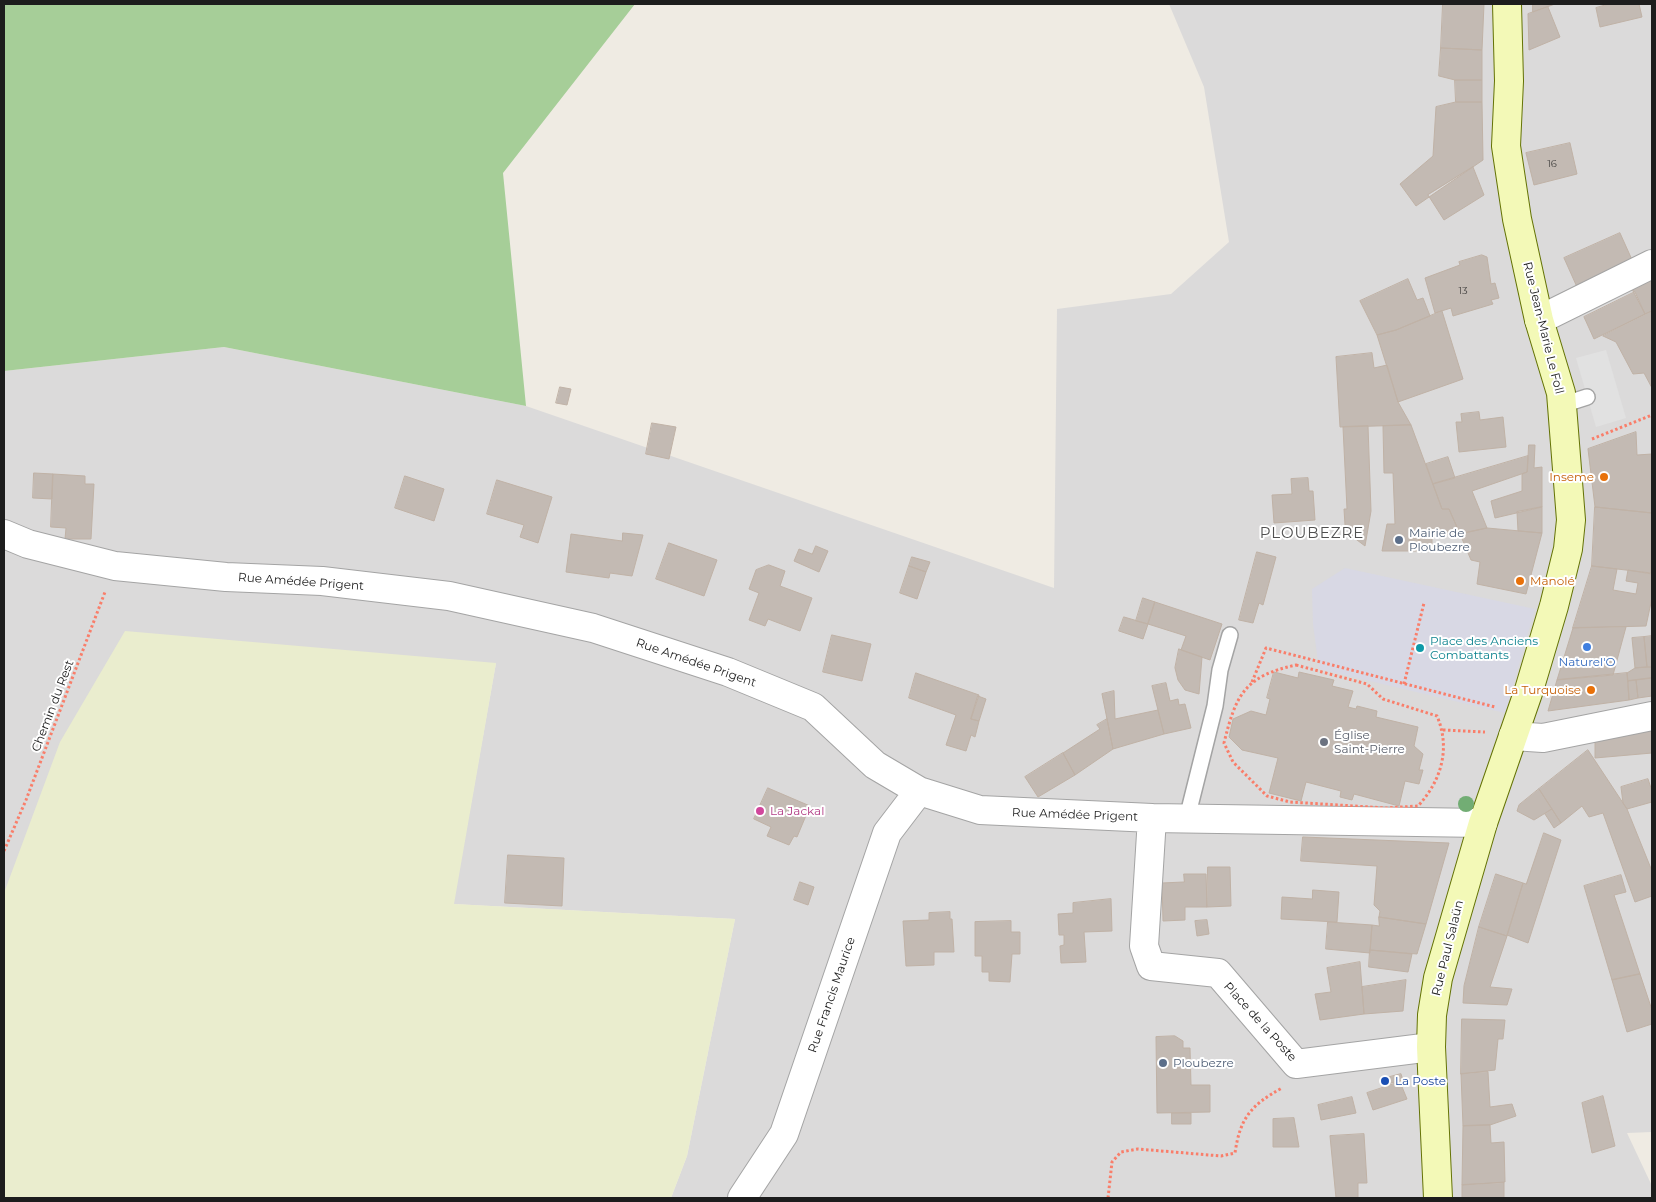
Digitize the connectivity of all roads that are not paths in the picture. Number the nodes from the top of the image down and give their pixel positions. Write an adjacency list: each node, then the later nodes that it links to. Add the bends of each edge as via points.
1 (1507, 4): 3 (main road, Rue Jean-Marie Le Foll, via 1509,81 1506,146 1517,220)
2 (1652, 264): 3 (street)
3 (1539, 320): 7 (main road, Rue Jean-Marie Le Foll, via 1557,378 1575,401 1564,446 1571,520 1568,549 1546,632)
4 (4, 534): 8 (street, Rue Amédée Prigent, via 28,544 115,566 226,577 322,581 449,596 593,628 728,672 813,707 875,765)
5 (1230, 635): 10 (lane)
6 (1652, 716): 7 (street, via 1543,738)
7 (1501, 734): 11 (main road, Rue Paul Salaün)
8 (918, 791): 9 (street, Rue Amédée Prigent, via 980,810); 13 (street, Rue Francis Maurice, via 887,833 784,1134)
9 (1152, 818): 10 (street, Rue Amédée Prigent); 12 (street, Place de la Poste, via 1144,946 1151,966 1218,973 1296,1064)
10 (1187, 818): 11 (street, Rue Amédée Prigent)
11 (1483, 823): 12 (main road, Rue Paul Salaün, via 1438,978)
12 (1431, 1047): 14 (main road, Rue Paul Salaün)
13 (742, 1198)
14 (1438, 1198)

